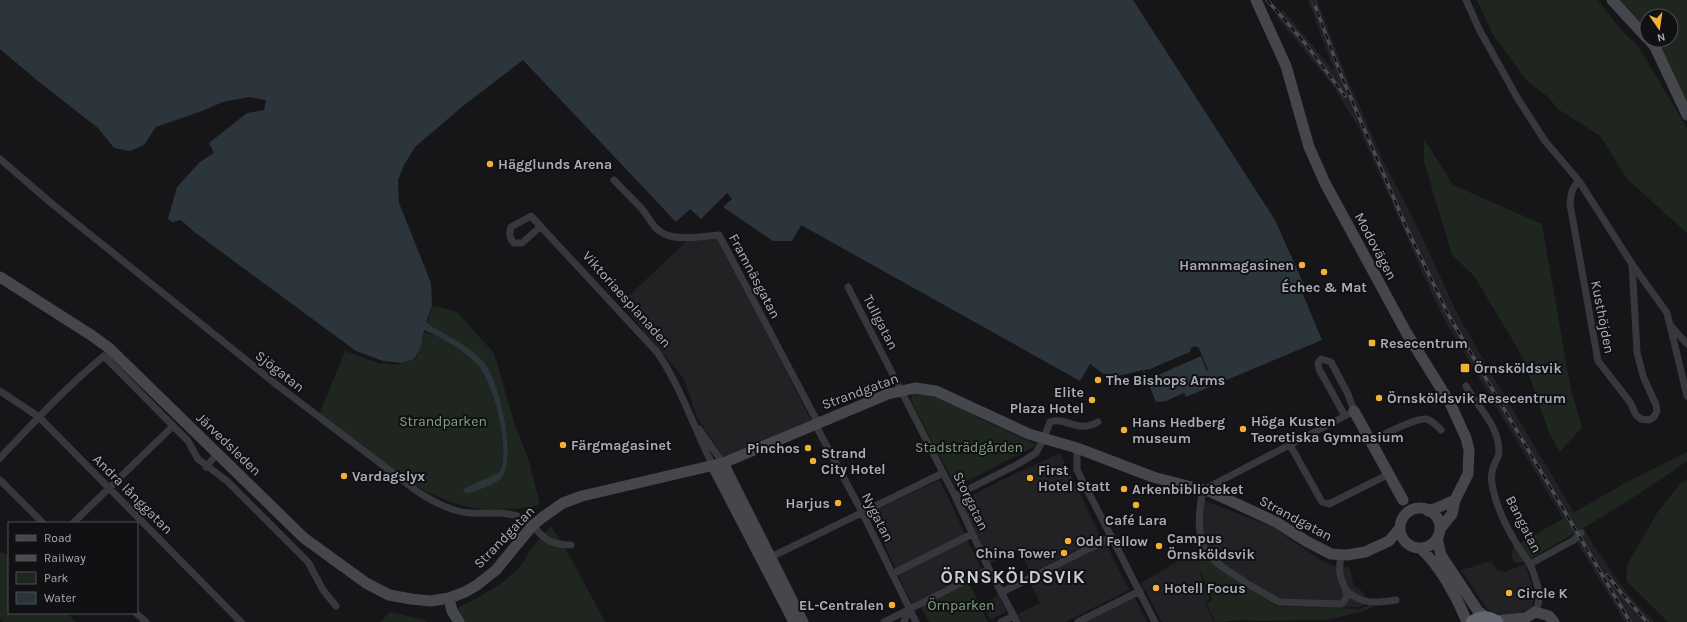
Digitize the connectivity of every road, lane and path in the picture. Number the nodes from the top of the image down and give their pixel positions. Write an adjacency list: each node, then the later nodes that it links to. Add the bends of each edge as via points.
1 (1256, 0): 41 (main road, Modovägen, via 1286,66 1309,147 1325,183 1406,332 1461,424 1468,444 1468,474)
2 (1466, 0): 9 (street, Kusthöjden, via 1518,99 1545,141)
3 (1612, 0): 4 (main road)
4 (1639, 29)
5 (1655, 48): 6 (main road)
6 (1687, 115)
7 (0, 159): 48 (street, Sjögatan, via 277,386 418,492 430,500 460,512 513,515)
8 (614, 180): 23 (street, Framnäsgatan, via 662,234 676,237 719,235)
9 (1579, 181): 11 (street, Kusthöjden); 11 (street, Kusthöjden, via 1572,190 1570,204 1598,361 1630,402 1636,415 1649,420 1657,411 1643,376 1637,352)
10 (540, 227): 32 (street, Viktoriaesplanaden, via 657,352 700,439)
11 (1632, 264): 14 (street, Kusthöjden, via 1667,313)
12 (0, 277): 30 (main road, Järvedsleden, via 109,348)
13 (848, 287): 18 (street, Tullgatan)
14 (1671, 325): 15 (street, Kusthöjden); 19 (street, Kusthöjden)
15 (1687, 344)
16 (1466, 386): 60 (street, Bangatan, via 1494,428 1498,439 1500,455 1491,470 1494,493 1516,544)
17 (0, 391): 21 (street, Andra långgatan)
18 (904, 395): 23 (main road, Strandgatan, via 888,394); 26 (main road, Strandgatan, via 915,388 936,391 1003,423); 34 (street, Storgatan)
19 (1687, 396)
20 (1349, 414): 20 (street, via 1348,394 1331,362 1321,359 1318,362 1319,369); 27 (main road); 28 (street)
21 (39, 417): 24 (street, via 88,368 104,356); 31 (street); 37 (street, Andra långgatan)
22 (1098, 422): 26 (street, via 1084,428 1053,421 1049,424)
23 (817, 423): 32 (main road, Strandgatan); 44 (street, Nygatan)
24 (173, 426): 33 (street, via 188,441 198,459); 37 (street)
25 (1441, 430): 27 (street, via 1431,421 1417,420)
26 (1044, 438): 29 (main road, Strandgatan); 39 (street, via 1036,453)
27 (1370, 441): 35 (main road)
28 (1290, 445): 35 (street, via 1325,504); 38 (street)
29 (1077, 448): 38 (main road, Strandgatan, via 1153,478); 53 (street, via 1076,470)
30 (217, 454): 33 (street); 66 (main road, Järvedsleden, via 304,538 366,583 389,595 411,599 431,601)
31 (0, 458)
32 (718, 465): 48 (main road, Strandgatan, via 582,496 563,503); 59 (main road, Viktoriaesplanaden)
33 (206, 467): 68 (street, via 227,481 308,562 323,590)
34 (943, 473): 39 (street, Storgatan); 44 (street)
35 (1389, 474): 40 (main road)
36 (0, 480): 46 (street)
37 (109, 488): 47 (street); 76 (street, Andra långgatan)
38 (1203, 490): 58 (main road, Strandgatan, via 1276,522 1322,550); 64 (street, via 1199,516 1202,543 1209,556 1246,583 1279,602 1336,605 1344,602)
39 (955, 496): 52 (street, Storgatan)
40 (1403, 500): 42 (main road, via 1414,505); 45 (main road)
41 (1455, 500): 43 (main road); 50 (main road, Modovägen, via 1452,514)
42 (1416, 509): 43 (main road); 45 (main road)
43 (1428, 511): 50 (main road, via 1437,518)
44 (862, 512): 59 (street); 62 (street, Nygatan)
45 (1404, 516): 49 (main road)
46 (42, 522)
47 (74, 522)
48 (532, 526): 55 (street, Sjögatan, via 552,543); 66 (main road, Strandgatan, via 496,570 465,592)
49 (1400, 528): 54 (main road, Strandgatan); 56 (main road)
50 (1438, 533): 57 (main road, via 1430,545); 74 (main road, via 1441,555 1478,611)
51 (1581, 533): 60 (street, via 1574,540)
52 (972, 534): 61 (street, Storgatan); 62 (street)
53 (1112, 537): 63 (street); 65 (street)
54 (1389, 541): 56 (main road); 58 (main road, Strandgatan, via 1365,552)
55 (571, 545)
56 (1408, 545): 57 (main road)
57 (1420, 548): 86 (main road, via 1434,562)
58 (1341, 555): 64 (street, via 1340,576)
59 (767, 560): 78 (main road, Viktoriaesplanaden); 79 (main road, Viktoriaesplanaden)
60 (1530, 564): 70 (street, Bangatan, via 1539,597)
61 (989, 570): 65 (street, Storgatan); 69 (street)
62 (892, 574): 69 (street, Nygatan)
63 (1140, 591): 84 (street); 85 (street)
64 (1347, 591): 67 (street, via 1354,598 1368,602)
65 (1002, 592): 72 (street, Storgatan)
66 (449, 598): 77 (main road, via 452,611)
67 (1396, 600)
68 (336, 606)
69 (909, 609): 80 (street); 81 (street); 82 (street, Nygatan)
70 (1535, 612): 73 (main road); 88 (main road, via 1549,616)
71 (137, 614): 75 (street)
72 (1016, 619): 83 (street)
73 (1522, 620): 74 (main road)
74 (1493, 621): 87 (highway, via 1482,618)
75 (146, 622)
76 (241, 622)
77 (459, 622)
78 (794, 622)
79 (803, 622)
80 (884, 622)
81 (904, 622)
82 (916, 622)
83 (1001, 622)
84 (1078, 622)
85 (1155, 622)
86 (1467, 622)
87 (1473, 622)
88 (1554, 622)

